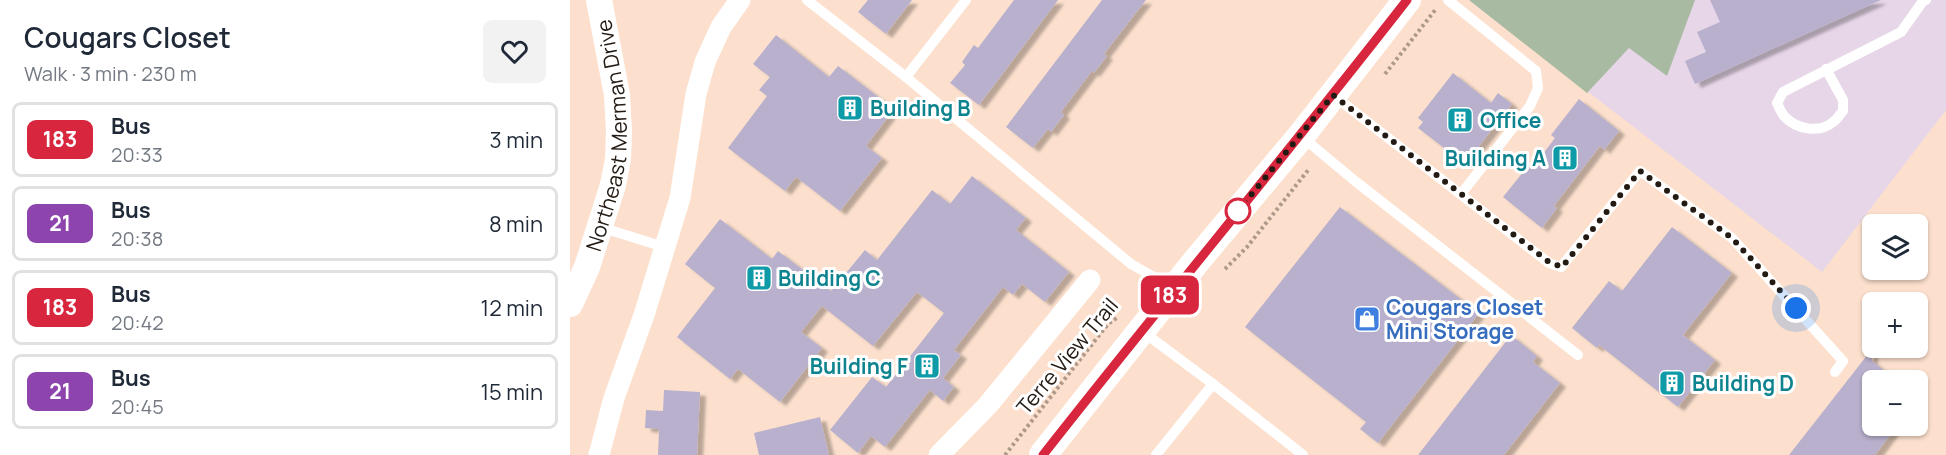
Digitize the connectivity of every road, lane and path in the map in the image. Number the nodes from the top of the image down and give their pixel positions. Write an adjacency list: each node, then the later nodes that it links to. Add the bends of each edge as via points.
1 (599, 0): 13 (street, Northeast Merman Drive, via 617,95 619,132 613,185)
2 (740, 0): 14 (street, via 721,27 705,62 696,94 680,198)
3 (807, 0): 9 (lane)
4 (966, 0): 9 (lane)
5 (1407, 0): 10 (main road)
6 (1448, 0): 12 (lane, via 1536,71 1538,88 1530,106)
7 (1926, 0): 8 (lane, via 1901,32)
8 (1826, 69): 8 (lane, via 1843,100 1843,111 1834,122 1820,129 1793,123 1777,103 1783,92)
9 (906, 77): 16 (lane)
10 (1333, 95): 11 (main road); 12 (lane)
11 (1301, 136): 16 (main road); 19 (lane)
12 (1461, 194): 20 (lane, via 1549,262 1562,267 1640,171 1732,238 1844,361)
13 (600, 227): 14 (lane); 17 (street, Northeast Merman Drive)
14 (664, 247): 22 (street)
15 (1090, 280): 23 (street, via 988,405)
16 (1171, 293): 18 (main road)
17 (570, 304)
18 (1131, 323): 21 (lane); 24 (path, Terre View Trail, via 1108,324); 25 (main road)
19 (1578, 355)
20 (1835, 372)
21 (1213, 384): 26 (lane); 27 (lane)
22 (599, 455)
23 (939, 455)
24 (1005, 455)
25 (1043, 455)
26 (1156, 455)
27 (1303, 455)

